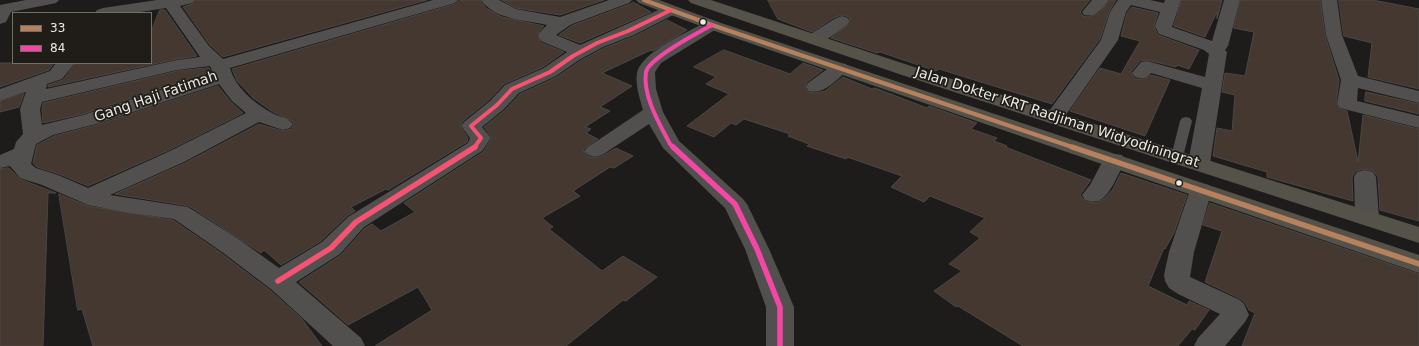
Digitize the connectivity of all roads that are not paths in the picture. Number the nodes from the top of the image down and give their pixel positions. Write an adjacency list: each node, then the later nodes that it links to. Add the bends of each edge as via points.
1 (51, 0): 19 (street, via 4,9)
2 (101, 0): 16 (street)
3 (187, 0): 13 (street)
4 (450, 0): 27 (street, Gang Haji Fatimah)
5 (489, 0): 21 (street, via 511,14)
6 (624, 0): 21 (street)
7 (644, 0): 15 (main road, Jalan Dokter KRT Radjiman Widyodiningrat)
8 (696, 0): 23 (main road, Jalan Dokter KRT Radjiman Widyodiningrat)
9 (1101, 0): 18 (street)
10 (1127, 0): 14 (street); 38 (street, via 1118,12 1109,40)
11 (1232, 0): 24 (street, via 1219,46)
12 (1329, 0): 30 (street, via 1334,34)
13 (170, 3): 17 (street); 27 (street)
14 (1171, 5): 24 (street, via 1163,26 1166,30)
15 (671, 10): 22 (main road, Jalan Dokter KRT Radjiman Widyodiningrat); 25 (street)
16 (98, 12)
17 (110, 12)
18 (1090, 12)
19 (0, 19)
20 (842, 21): 23 (street)
21 (564, 22): 25 (street, via 550,30 547,37)
22 (712, 25): 28 (main road, Jalan Dokter KRT Radjiman Widyodiningrat); 36 (street, via 655,59 650,65 646,72 647,89)
23 (815, 39): 38 (main road, Jalan Dokter KRT Radjiman Widyodiningrat)
24 (1215, 49): 31 (street, via 1218,52)
25 (580, 52): 55 (street, via 550,72 512,89 497,105 473,123 472,128 481,135 475,147 356,222 330,248)
26 (65, 64): 33 (street, via 56,75)
27 (219, 67): 33 (street, via 177,65); 37 (street, via 227,83); 42 (street, Gang Haji Fatimah, via 88,120 46,130)
28 (840, 68): 32 (street); 45 (main road, Jalan Dokter KRT Radjiman Widyodiningrat)
29 (1141, 73): 31 (street, via 1147,66)
30 (1350, 80): 35 (street); 40 (street, via 1347,103 1349,105)
31 (1212, 85): 47 (street)
32 (815, 87)
33 (36, 90): 34 (street); 42 (street, via 30,109)
34 (0, 95)
35 (1419, 97)
36 (653, 112): 43 (street); 57 (street, via 670,144 735,204 780,307)
37 (260, 114): 41 (street); 51 (street, via 176,157)
38 (1054, 118): 44 (main road, Jalan Dokter KRT Radjiman Widyodiningrat)
39 (1186, 121): 44 (lane)
40 (1419, 122)
41 (282, 124)
42 (29, 144): 46 (street, Gang Haji Fatimah); 51 (street, via 20,165 28,173)
43 (595, 151)
44 (1177, 157): 47 (main road, Jalan Dokter KRT Radjiman Widyodiningrat)
45 (1114, 160): 49 (main road, Jalan Dokter KRT Radjiman Widyodiningrat); 50 (street, via 1099,190)
46 (0, 162)
47 (1199, 163): 52 (main road, Jalan Dokter KRT Radjiman Widyodiningrat)
48 (1365, 177): 52 (street)
49 (1202, 190): 54 (main road, Jalan Dokter KRT Radjiman Widyodiningrat); 58 (street, via 1178,260 1176,276 1177,281 1184,286 1234,311 1235,315)
50 (1093, 195)
51 (88, 196): 55 (street, via 96,200 130,206 180,212)
52 (1367, 217): 53 (main road, Jalan Dokter KRT Radjiman Widyodiningrat)
53 (1419, 235)
54 (1419, 264)
55 (278, 281): 56 (street)
56 (351, 346)
57 (780, 346)
58 (1208, 346)

